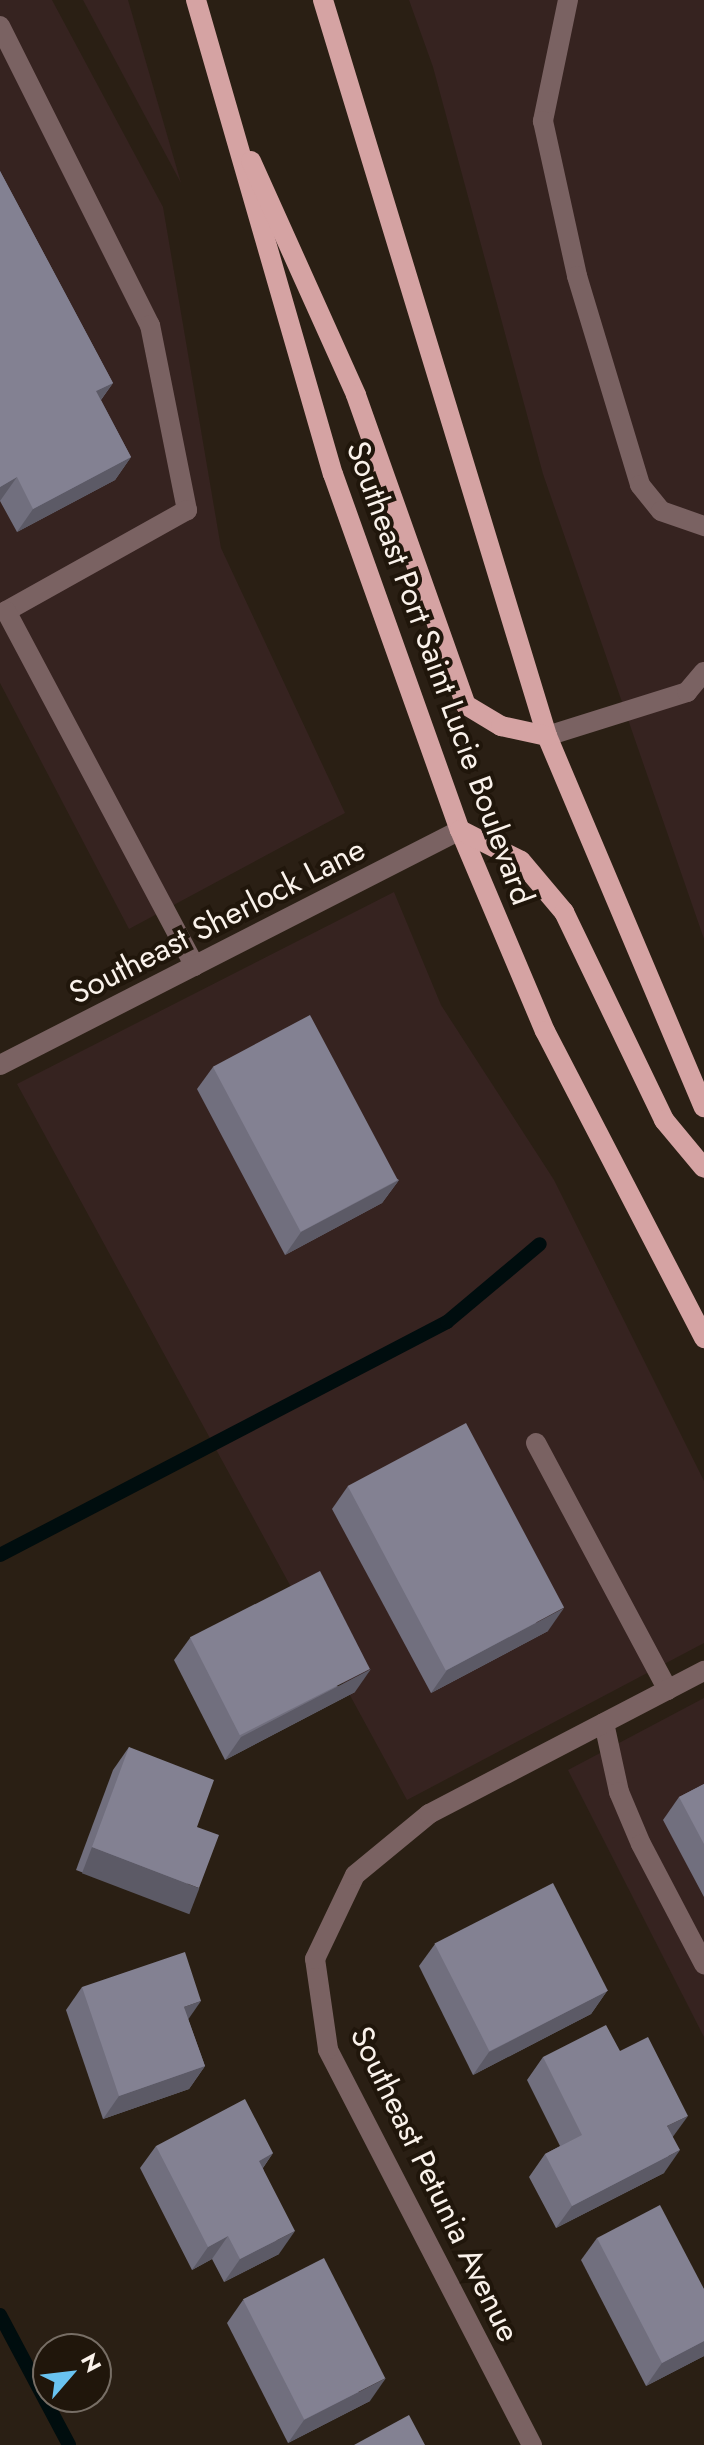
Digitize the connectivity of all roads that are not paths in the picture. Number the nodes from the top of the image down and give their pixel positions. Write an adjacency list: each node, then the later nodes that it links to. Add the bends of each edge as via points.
1 (196, 0): 5 (main road, Southeast Port Saint Lucie Boulevard)
2 (323, 0): 8 (main road)
3 (568, 0): 6 (street, via 543,121 577,276 640,485 661,511)
4 (0, 26): 10 (street, via 150,325 187,510 6,611)
5 (226, 110): 8 (main road, via 296,252 356,395 466,705 501,726); 9 (main road, Southeast Port Saint Lucie Boulevard, via 333,474)
6 (704, 526)
7 (704, 672): 8 (street, via 687,692)
8 (547, 736): 12 (main road)
9 (460, 830): 10 (street, Southeast Sherlock Lane); 13 (main road, via 521,861 564,912 664,1120); 14 (main road, Southeast Port Saint Lucie Boulevard, via 545,1031)
10 (195, 966): 11 (street, Southeast Sherlock Lane)
11 (0, 1065)
12 (704, 1107)
13 (704, 1168)
14 (704, 1338)
15 (536, 1443): 17 (street)
16 (704, 1671): 17 (street, Southeast Petunia Avenue)
17 (668, 1690): 18 (street, Southeast Petunia Avenue)
18 (604, 1723): 19 (street, via 619,1792); 20 (street, Southeast Petunia Avenue, via 429,1814 355,1875 315,1959 328,2049)
19 (704, 1964)
20 (532, 2445)

